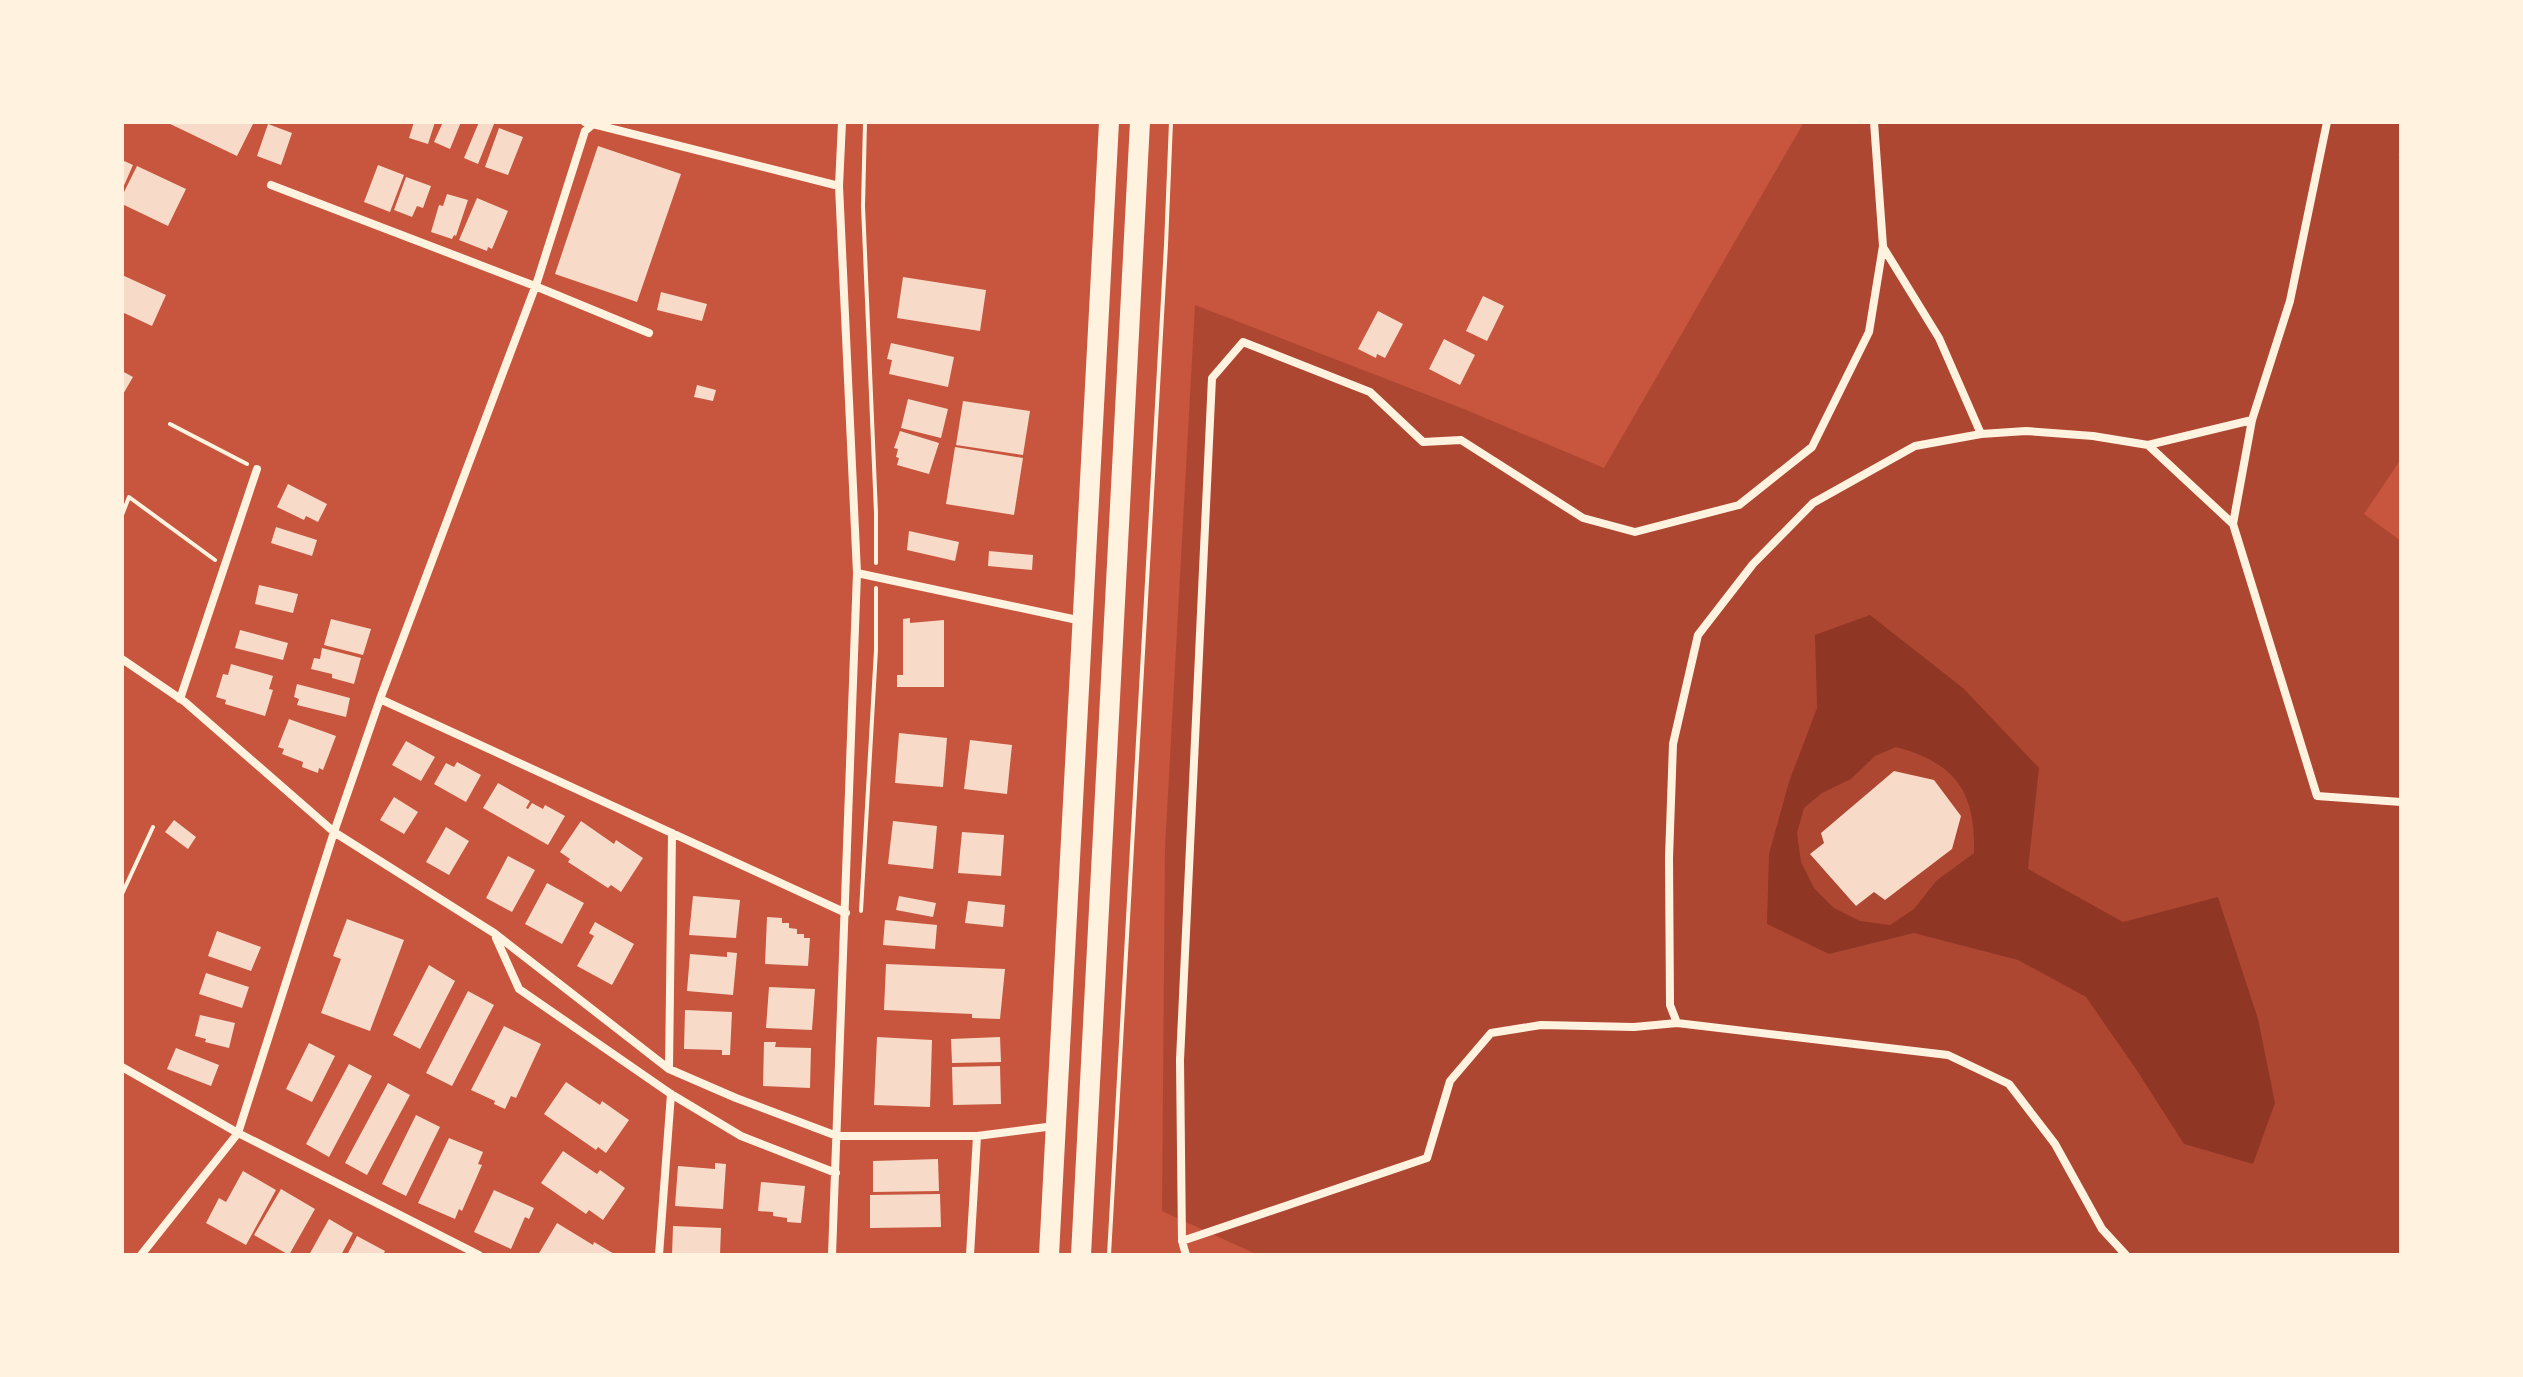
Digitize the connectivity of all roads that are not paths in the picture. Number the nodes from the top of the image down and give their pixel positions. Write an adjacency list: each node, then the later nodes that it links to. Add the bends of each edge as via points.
1 (842, 122): 8 (street)
2 (1109, 122): 18 (main road)
3 (1140, 122): 43 (main road)
4 (1874, 122): 9 (street)
5 (2327, 122): 12 (street, via 2290,301)
6 (588, 124): 8 (street); 10 (street)
7 (271, 185): 10 (street)
8 (839, 186): 17 (street)
9 (1883, 246): 13 (street, via 1939,338); 36 (street, via 1869,332 1812,447 1739,505 1635,532 1583,518 1461,440 1423,442 1370,392 1243,342 1212,378 1180,1060)
10 (535, 286): 11 (street); 21 (street)
11 (649, 333)
12 (2252, 420): 14 (street); 16 (street)
13 (1981, 434): 14 (street, via 2026,431); 27 (street, via 1915,446 1813,503 1753,564 1698,635 1673,744 1670,1005)
14 (2148, 445): 16 (street)
15 (257, 469): 20 (street)
16 (2233, 524): 22 (street, via 2317,796)
17 (857, 573): 18 (street); 25 (street)
18 (1082, 621): 31 (main road)
19 (122, 659): 20 (street)
20 (180, 699): 23 (street)
21 (380, 699): 23 (street); 24 (street)
22 (2401, 802)
23 (334, 832): 26 (street); 32 (street)
24 (672, 833): 25 (street); 29 (street)
25 (846, 913): 33 (street)
26 (494, 933): 29 (street); 30 (street, via 519,989)
27 (1677, 1023): 36 (street, via 1541,1025 1491,1033 1450,1081 1427,1158); 45 (street, via 1948,1055 2009,1084 2055,1144 2102,1229)
28 (122, 1067): 32 (street)
29 (669, 1069): 33 (street)
30 (671, 1094): 35 (street, via 741,1136); 39 (street)
31 (1055, 1126): 34 (street); 42 (main road)
32 (238, 1133): 37 (street); 38 (street)
33 (837, 1136): 34 (street); 35 (street)
34 (977, 1136): 41 (street)
35 (836, 1173): 40 (street)
36 (1182, 1241): 44 (street)
37 (141, 1255)
38 (479, 1255)
39 (659, 1255)
40 (832, 1255)
41 (970, 1255)
42 (1049, 1255)
43 (1081, 1255)
44 (1186, 1255)
45 (2126, 1255)

